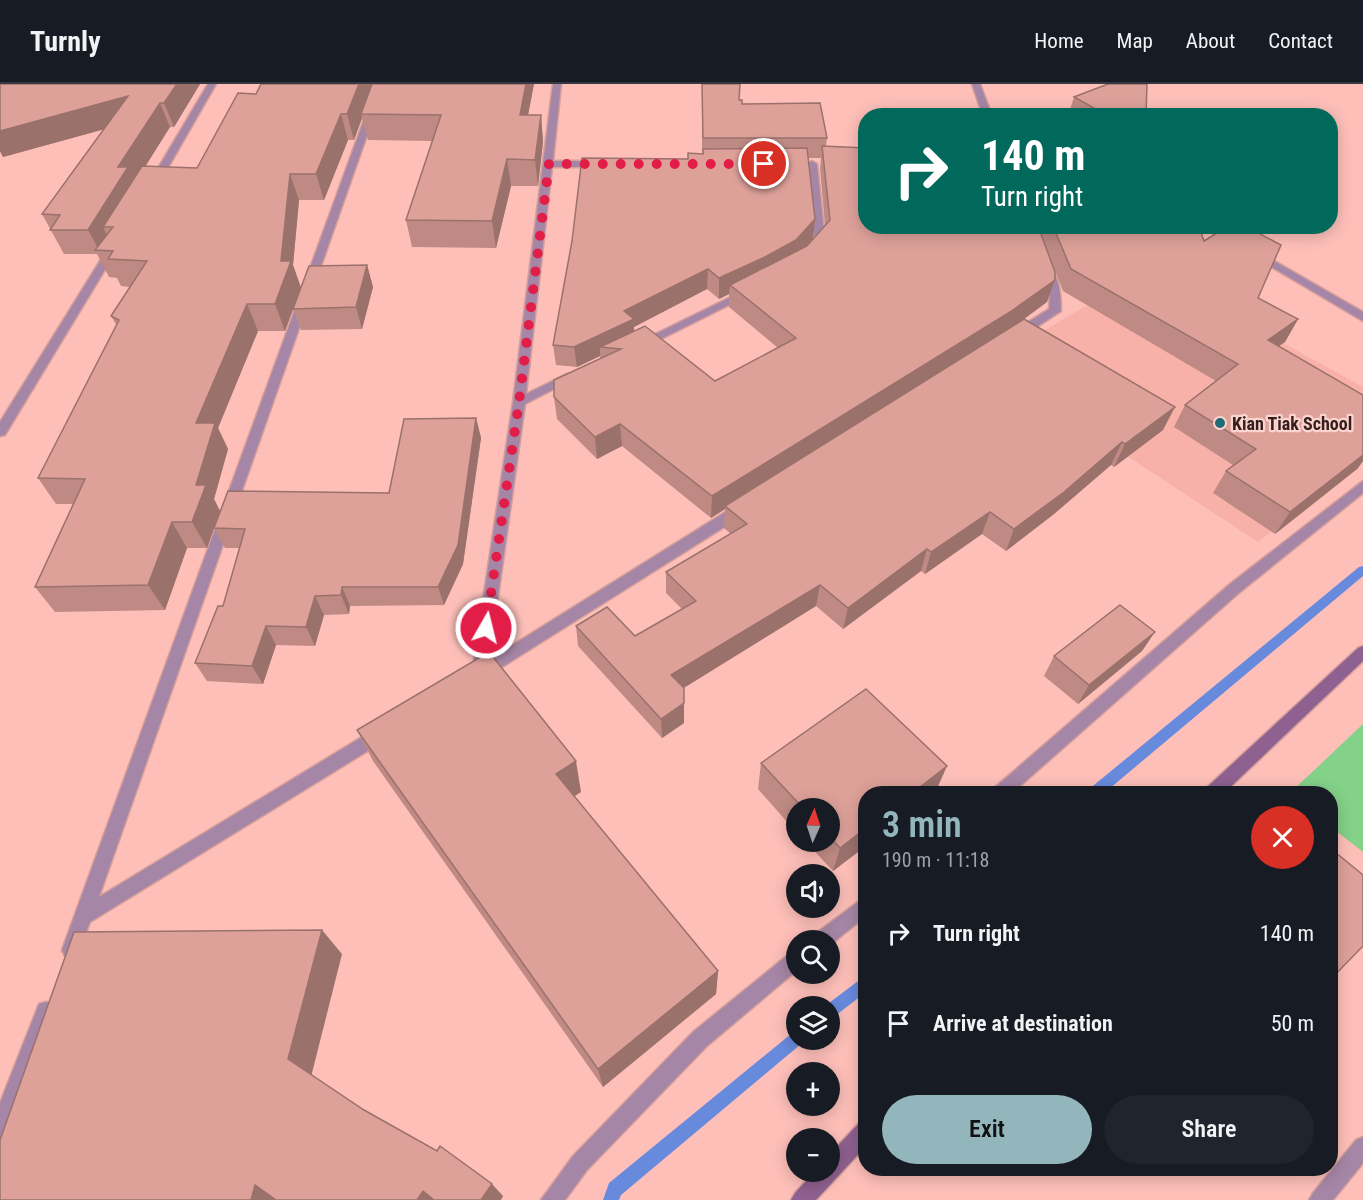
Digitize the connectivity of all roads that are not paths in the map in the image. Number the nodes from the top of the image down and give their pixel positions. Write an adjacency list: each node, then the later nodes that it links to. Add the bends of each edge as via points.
1 (212, 84): 9 (street)
2 (381, 84): 28 (street)
3 (557, 84): 6 (street)
4 (976, 84): 5 (street)
5 (985, 108)
6 (549, 164): 7 (street); 19 (street)
7 (609, 164)
8 (812, 164): 12 (street, via 819,241)
9 (145, 197)
10 (1223, 234): 15 (street)
11 (120, 237): 20 (street)
12 (806, 256)
13 (1043, 260): 16 (street, via 1056,294 1055,311)
14 (756, 288): 17 (street)
15 (1363, 317)
16 (1005, 343)
17 (627, 350)
18 (584, 371): 19 (street)
19 (519, 402): 22 (street, via 475,676)
20 (0, 432)
21 (1363, 486): 25 (street, via 1235,588)
22 (752, 502)
23 (1363, 652): 26 (street)
24 (399, 723): 28 (street)
25 (1008, 786)
26 (1220, 786)
27 (858, 910): 29 (street)
28 (84, 915): 31 (street)
29 (834, 930)
30 (786, 968): 38 (street, via 700,1039 580,1163)
31 (63, 969)
32 (51, 1000): 33 (street)
33 (0, 1128)
34 (858, 1139): 36 (street)
35 (1363, 1147): 40 (street)
36 (840, 1158)
37 (818, 1182): 39 (street)
38 (552, 1200)
39 (802, 1200)
40 (1320, 1200)

